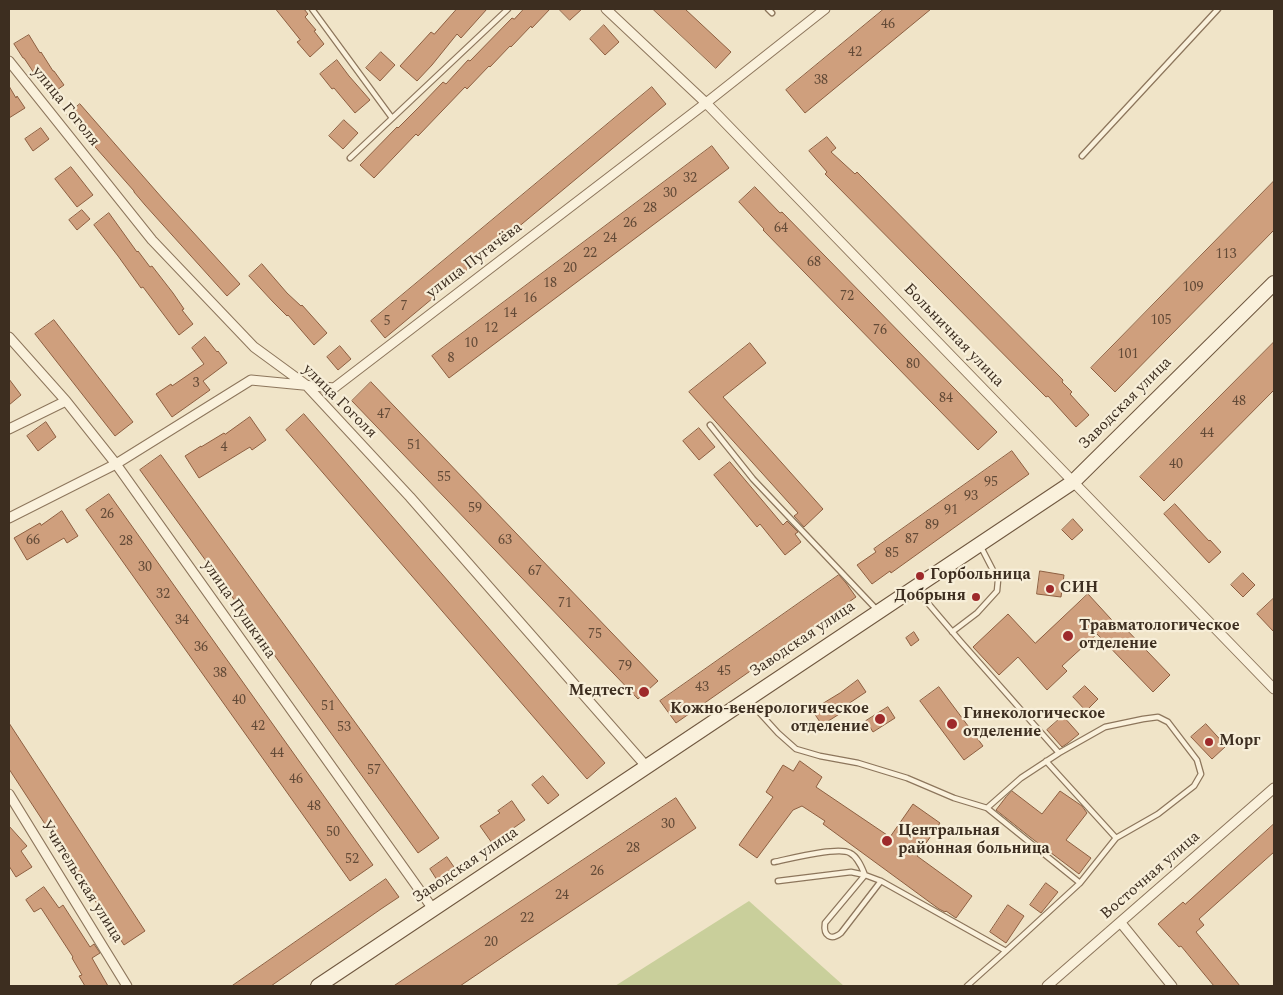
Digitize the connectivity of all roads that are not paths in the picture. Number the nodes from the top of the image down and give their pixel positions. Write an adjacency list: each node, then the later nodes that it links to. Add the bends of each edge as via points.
1 (312, 9): 8 (lane)
2 (508, 9): 8 (lane)
3 (606, 9): 7 (street, Больничная улица)
4 (825, 9): 7 (street, улица Пугачёва)
5 (1218, 9): 9 (lane)
6 (9, 61): 13 (street, улица Гоголя, via 152,240 254,347)
7 (706, 103): 13 (street, улица Пугачёва, via 334,388); 18 (street, Больничная улица)
8 (392, 118): 10 (lane)
9 (1082, 156)
10 (350, 158)
11 (1274, 283): 18 (street, Заводская улица)
12 (9, 337): 14 (street, улица Пушкина)
13 (306, 385): 17 (street, улица Пугачёва, via 251,380); 28 (street, улица Гоголя)
14 (66, 402): 16 (street); 17 (street, улица Пушкина)
15 (710, 425): 22 (lane, via 753,479)
16 (9, 430)
17 (116, 464): 19 (street); 38 (street, улица Пушкина)
18 (1073, 482): 20 (street, Заводская улица); 24 (street, Больничная улица)
19 (9, 518)
20 (980, 544): 21 (street, Заводская улица); 23 (lane, via 998,580 997,591 977,613)
21 (914, 587): 22 (street, Заводская улица); 23 (lane)
22 (878, 611): 25 (street, Заводская улица)
23 (952, 632): 26 (lane)
24 (1274, 689)
25 (747, 699): 28 (street, Заводская улица); 31 (lane, via 796,749 907,778)
26 (1059, 753): 27 (lane); 32 (lane, via 1105,727 1158,717 1168,722 1197,760 1201,774 1194,786 1158,814)
27 (1046, 761): 31 (lane); 32 (lane)
28 (646, 766): 38 (street, Заводская улица)
29 (1274, 788): 39 (street, Восточная улица)
30 (9, 794): 41 (street, Учительская улица)
31 (986, 808): 37 (lane)
32 (1116, 838): 37 (lane)
33 (774, 862): 34 (lane, via 837,850 850,852)
34 (865, 875): 35 (lane, via 851,872); 36 (lane); 36 (lane, via 825,923 824,929 831,937 841,933)
35 (778, 881)
36 (881, 881): 40 (lane)
37 (1080, 883): 40 (lane)
38 (433, 910): 42 (street, Заводская улица)
39 (1120, 923): 44 (street, Восточная улица); 45 (street)
40 (1006, 952): 43 (lane)
41 (127, 986)
42 (318, 986)
43 (967, 986)
44 (1047, 986)
45 (1172, 986)

